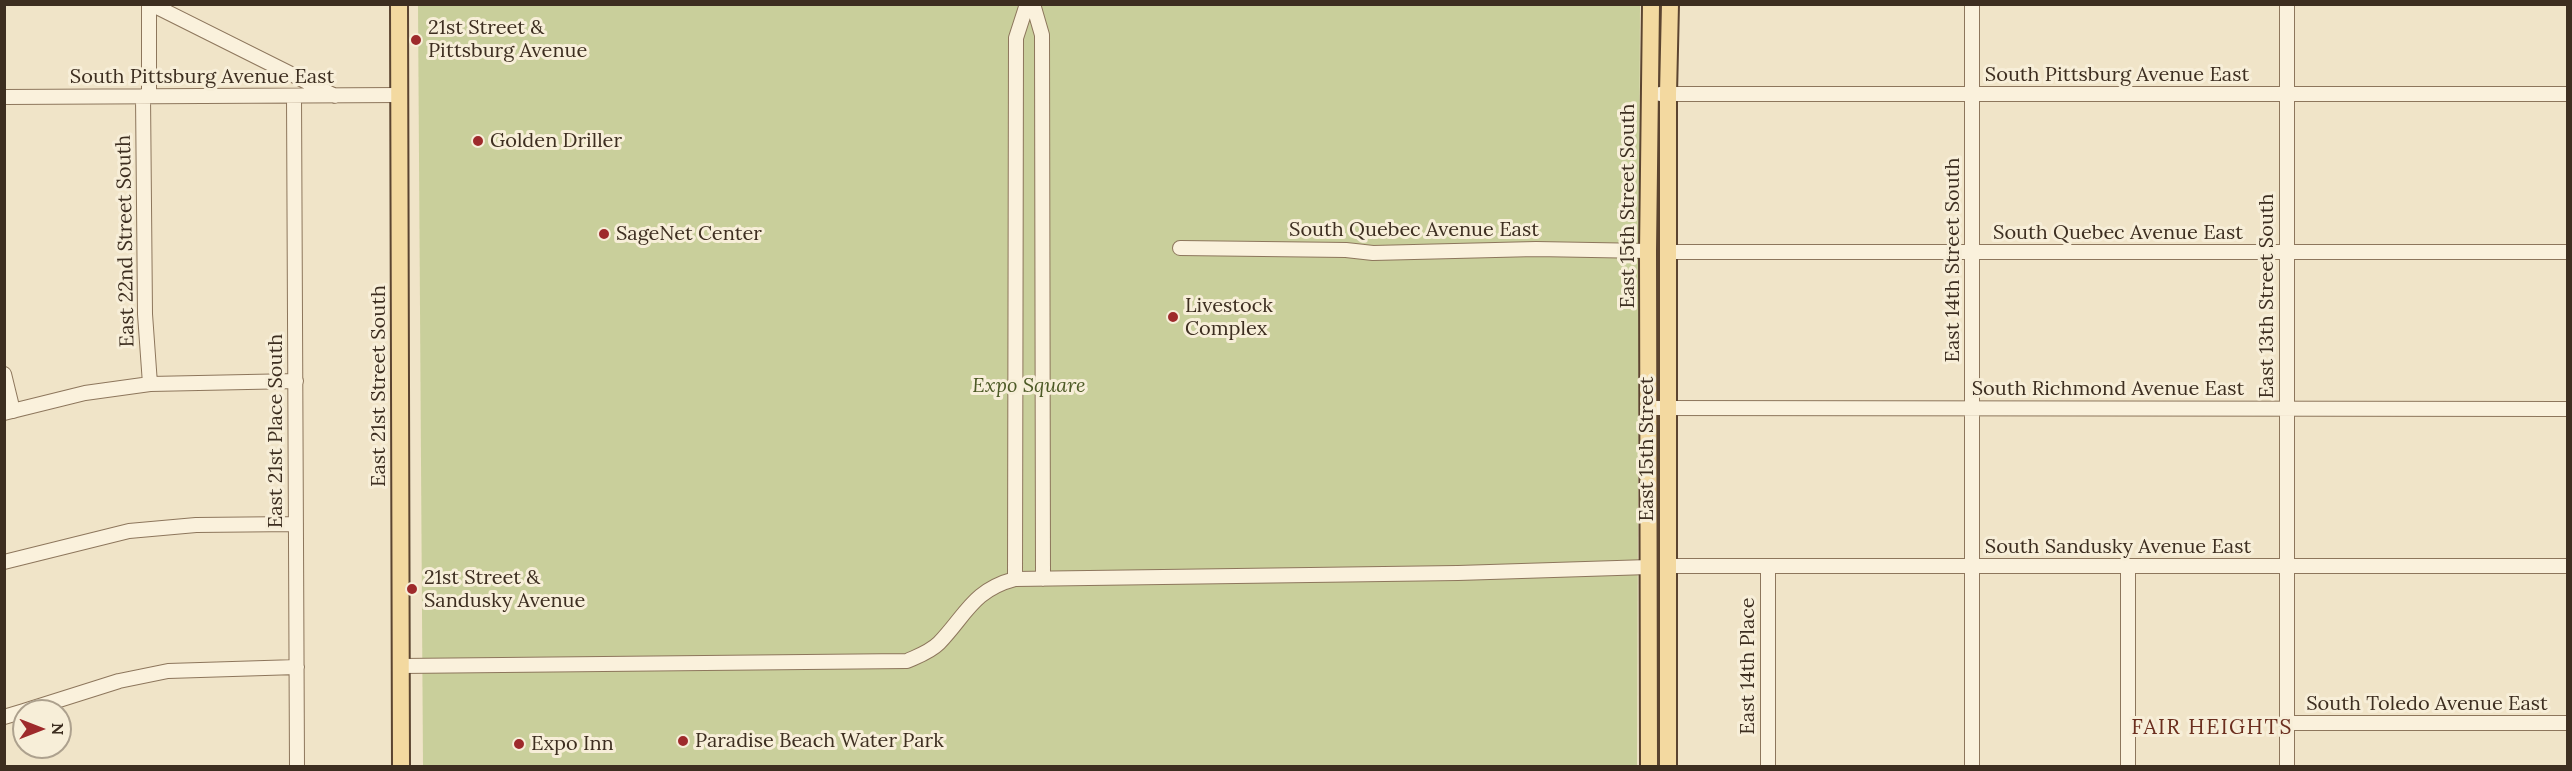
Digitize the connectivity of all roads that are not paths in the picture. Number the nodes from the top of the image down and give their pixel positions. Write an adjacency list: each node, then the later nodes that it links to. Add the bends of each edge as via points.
1 (150, 4): 15 (street, East 22nd Street South); 18 (street)
2 (399, 4): 13 (main road, East 21st Street South)
3 (1027, 4): 44 (street, via 1016,38)
4 (1033, 4): 45 (street, via 1042,35)
5 (1651, 4): 9 (main road, East 15th Street South)
6 (1670, 4): 10 (main road, East 15th Street South)
7 (1972, 4): 14 (street, East 14th Street South)
8 (2287, 4): 11 (street, East 13th Street South)
9 (1649, 93): 10 (street, South Pittsburg Avenue East); 20 (main road, East 15th Street South)
10 (1668, 94): 14 (street, South Pittsburg Avenue East); 21 (main road, East 15th Street South)
11 (2287, 94): 12 (street, South Pittsburg Avenue East); 14 (street, South Pittsburg Avenue East); 24 (street, East 13th Street South)
12 (2568, 94)
13 (400, 95): 18 (street, South Pittsburg Avenue East); 47 (main road, East 21st Street South)
14 (1972, 95): 22 (street, East 14th Street South)
15 (146, 96): 16 (street, South Pittsburg Avenue East); 17 (street, South Pittsburg Avenue East); 28 (street, East 22nd Street South, via 144,292)
16 (294, 96): 18 (street, South Pittsburg Avenue East); 27 (street, East 21st Place South)
17 (4, 97)
18 (337, 97)
19 (1180, 248): 20 (street, South Quebec Avenue East, via 1373,253)
20 (1648, 251): 21 (main road); 29 (main road, East 15th Street South)
21 (1668, 252): 22 (street, South Quebec Avenue East); 25 (main road, East 15th Street South)
22 (1972, 252): 24 (street, South Quebec Avenue East); 31 (street, East 14th Street South)
23 (2568, 252): 24 (street, South Quebec Avenue East)
24 (2286, 253): 33 (street, East 13th Street South)
25 (1667, 331): 30 (main road, East 15th Street)
26 (4, 374): 34 (street)
27 (296, 381): 28 (street); 35 (street, East 21st Place South)
28 (150, 384): 34 (street, via 85,393)
29 (1649, 408): 30 (street, South Richmond Avenue East); 41 (main road, East 15th Street)
30 (1668, 408): 31 (street, South Richmond Avenue East); 37 (main road, East 15th Street)
31 (1974, 408): 33 (street, South Richmond Avenue East); 39 (street, East 14th Street South)
32 (2568, 409): 33 (street, South Richmond Avenue East)
33 (2287, 410): 43 (street, East 13th Street South)
34 (9, 412)
35 (296, 525): 36 (street, via 196,525 129,531); 46 (street, East 21st Place South)
36 (4, 562)
37 (1668, 566): 38 (street, South Sandusky Avenue East); 41 (main road); 54 (main road)
38 (1768, 566): 39 (street, South Sandusky Avenue East); 55 (street, East 14th Place)
39 (1973, 566): 42 (street, South Sandusky Avenue East); 56 (street, East 14th Street South)
40 (2568, 566): 43 (street, South Sandusky Avenue East)
41 (1649, 567): 45 (street); 53 (main road)
42 (2128, 567): 43 (street, South Sandusky Avenue East); 57 (street)
43 (2286, 567): 49 (street, East 13th Street South)
44 (1015, 579): 45 (street); 47 (street, via 997,584 973,601 938,644 907,661)
45 (1043, 579)
46 (297, 666): 48 (street, via 168,671); 51 (street, East 21st Place South)
47 (401, 666): 52 (main road, East 21st Street South)
48 (62, 699)
49 (2287, 723): 50 (street, South Toledo Avenue East); 58 (street, East 13th Street South)
50 (2568, 723)
51 (297, 766)
52 (401, 766)
53 (1649, 766)
54 (1668, 766)
55 (1768, 766)
56 (1972, 766)
57 (2128, 766)
58 (2287, 766)

